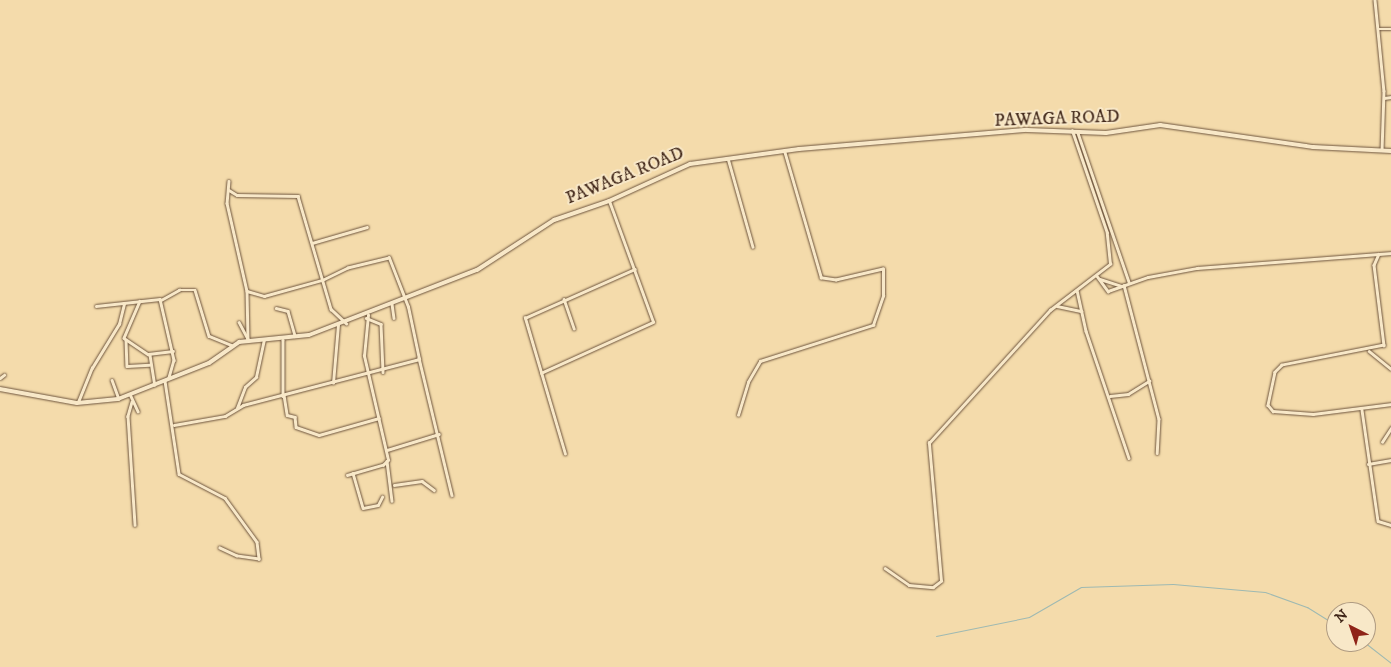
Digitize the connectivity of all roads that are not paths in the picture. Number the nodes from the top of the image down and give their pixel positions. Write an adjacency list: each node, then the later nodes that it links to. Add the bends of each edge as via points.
1 (1375, 0): 2 (street)
2 (1378, 29): 3 (street); 5 (street)
3 (1391, 29)
4 (1391, 96): 5 (street)
5 (1384, 98): 8 (street)
6 (1072, 131): 7 (main road, PAWAGA ROAD); 10 (main road, PAWAGA ROAD, via 1028,130); 21 (street, via 1112,251 1110,264)
7 (1077, 132): 8 (main road, PAWAGA ROAD, via 1106,133 1166,125 1313,146); 23 (street, via 1093,166 1123,275)
8 (1382, 150): 9 (main road, PAWAGA ROAD)
9 (1391, 150)
10 (784, 151): 11 (main road, PAWAGA ROAD); 76 (street, via 821,278 836,280 883,269 883,296 878,319 869,328 762,359 748,382)
11 (728, 158): 14 (main road, PAWAGA ROAD, via 683,166); 17 (street)
12 (228, 182): 13 (street)
13 (229, 190): 16 (street, via 237,195 298,196); 26 (street, via 227,203)
14 (609, 201): 20 (street); 27 (main road, PAWAGA ROAD, via 562,216 495,262)
15 (367, 227): 16 (street)
16 (312, 243): 22 (street)
17 (753, 247)
18 (1391, 253): 19 (street)
19 (1379, 254): 23 (street, via 1197,268); 50 (street, via 1374,265 1386,340 1382,347)
20 (635, 269): 28 (street); 56 (street, via 652,324)
21 (1098, 277): 24 (street); 24 (street, via 1108,291); 25 (street)
22 (323, 280): 26 (street, via 264,296); 27 (street, via 386,257 396,272); 40 (street, via 333,312)
23 (1129, 283): 24 (street)
24 (1123, 286): 62 (street)
25 (1078, 290): 34 (street); 36 (street)
26 (247, 291): 44 (street)
27 (404, 299): 32 (main road, PAWAGA ROAD); 52 (street)
28 (564, 299): 42 (street); 56 (street, via 525,318)
29 (162, 300): 30 (street); 48 (street, via 179,290 195,290 209,336); 49 (street)
30 (140, 301): 31 (street); 45 (street, via 137,314 129,320)
31 (124, 304): 33 (street); 71 (street, via 119,324 92,368)
32 (392, 304): 37 (main road, PAWAGA ROAD); 38 (street)
33 (96, 306)
34 (1055, 306): 36 (street); 99 (street, via 929,443 941,581 933,587 909,585)
35 (276, 308): 43 (street, via 288,311)
36 (1081, 311): 68 (street)
37 (367, 316): 40 (main road, PAWAGA ROAD); 55 (street, via 380,324); 58 (street)
38 (394, 318)
39 (239, 322): 44 (street)
40 (346, 323): 41 (main road, PAWAGA ROAD)
41 (338, 326): 43 (main road, PAWAGA ROAD); 63 (street)
42 (574, 328)
43 (296, 338): 47 (main road, PAWAGA ROAD)
44 (248, 339): 46 (main road, PAWAGA ROAD); 48 (main road, PAWAGA ROAD)
45 (126, 340): 51 (street); 53 (street, via 126,366)
46 (264, 340): 47 (main road, PAWAGA ROAD); 73 (street, via 256,377 245,387)
47 (282, 340): 67 (street)
48 (231, 345): 61 (main road, PAWAGA ROAD, via 209,364)
49 (173, 351): 51 (street); 61 (street)
50 (1369, 351): 54 (street, via 1372,356 1382,357); 74 (street, via 1282,365 1275,372 1268,405 1273,411 1303,414)
51 (150, 355): 53 (street)
52 (419, 358): 55 (street); 80 (street)
53 (149, 365): 64 (street)
54 (1391, 369)
55 (382, 372): 58 (street)
56 (541, 373): 84 (street)
57 (4, 374): 59 (street)
58 (368, 375): 63 (street); 77 (street)
59 (0, 378)
60 (112, 380): 69 (street)
61 (167, 381): 64 (main road, PAWAGA ROAD); 78 (street)
62 (1149, 381): 68 (street, via 1128,394); 83 (street, via 1159,419)
63 (333, 383): 67 (street)
64 (155, 385): 66 (main road, PAWAGA ROAD)
65 (0, 389): 71 (main road, PAWAGA ROAD)
66 (130, 394): 69 (main road, PAWAGA ROAD); 70 (street)
67 (283, 395): 73 (street); 77 (street, via 287,415 295,417 296,426 319,435)
68 (1110, 396): 85 (street)
69 (118, 399): 71 (main road, PAWAGA ROAD)
70 (132, 402): 75 (street); 96 (street, via 128,416)
71 (77, 404)
72 (1391, 404): 74 (street)
73 (237, 408): 78 (street, via 225,416)
74 (1362, 409): 88 (street)
75 (138, 411)
76 (738, 415)
77 (379, 418): 82 (street)
78 (174, 425): 98 (street, via 179,474 225,498 257,542 259,561)
79 (1391, 428): 81 (street)
80 (439, 434): 82 (street); 93 (street)
81 (1382, 442)
82 (387, 450): 87 (street)
83 (1157, 453)
84 (565, 454)
85 (1129, 458)
86 (1391, 460): 88 (street)
87 (387, 461): 89 (street); 91 (street)
88 (1368, 464): 97 (street, via 1378,521)
89 (353, 473): 90 (street); 94 (street, via 363,508 378,505)
90 (347, 475)
91 (394, 485): 92 (street, via 422,481); 95 (street)
92 (434, 490)
93 (452, 494)
94 (382, 497)
95 (392, 501)
96 (135, 525)
97 (1391, 525)
98 (220, 548)
99 (885, 568)

